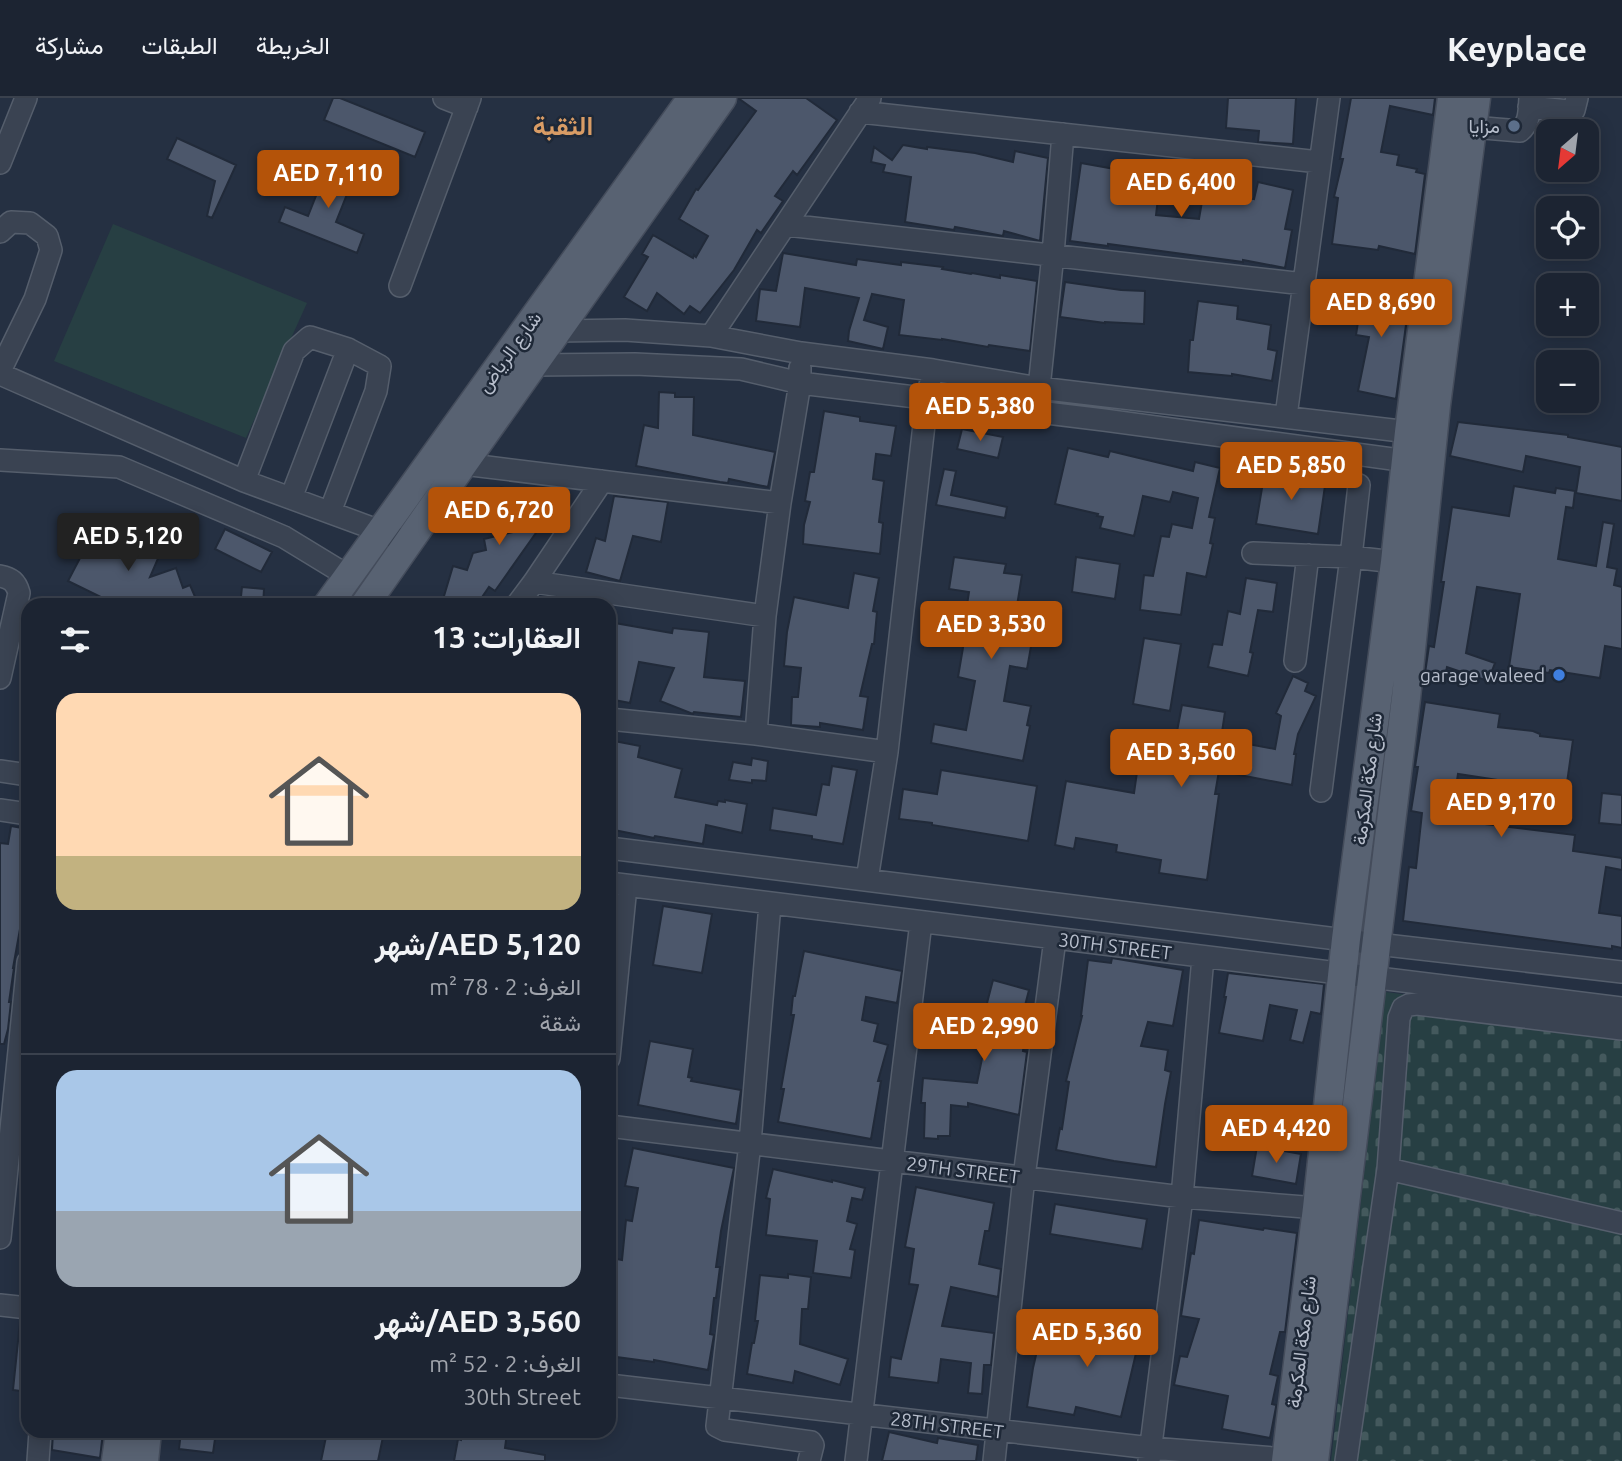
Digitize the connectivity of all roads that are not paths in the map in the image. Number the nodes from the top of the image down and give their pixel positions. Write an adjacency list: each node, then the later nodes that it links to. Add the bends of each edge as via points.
1 (26, 98): 12 (street)
2 (444, 98): 9 (street)
3 (692, 98): 43 (main road, شارع الرياض)
4 (722, 98): 22 (main road, شارع الرياض)
5 (1329, 98): 16 (street)
6 (1452, 98): 33 (main road, شارع مكة المكرمة)
7 (1476, 98): 13 (main road, شارع مكة المكرمة)
8 (1577, 98): 10 (street, via 1574,110 1569,111)
9 (468, 102): 21 (street)
10 (1530, 102): 13 (street, via 1528,120 1520,131)
11 (865, 105): 14 (street); 17 (street)
12 (7, 125): 15 (street)
13 (1472, 127): 33 (main road, شارع مكة المكرمة)
14 (1063, 134): 16 (street); 19 (street)
15 (1, 155)
16 (1319, 162): 20 (street)
17 (787, 225): 19 (street); 23 (street)
18 (0, 232): 28 (street, via 11,222 30,223 47,236 51,250 35,299)
19 (1054, 254): 20 (street); 30 (street)
20 (1304, 284): 32 (street)
21 (400, 286)
22 (558, 331): 23 (street); 26 (main road, شارع الرياض)
23 (711, 336): 25 (street)
24 (348, 349): 37 (street, via 310,337 294,351); 40 (street); 42 (street, via 380,366 376,391)
25 (800, 353): 27 (street); 29 (street)
26 (534, 365): 29 (street, via 741,369); 36 (main road, شارع الرياض)
27 (933, 370): 30 (street); 31 (street)
28 (0, 373): 37 (street)
29 (800, 383): 31 (street); 41 (street)
30 (1039, 387): 32 (street)
31 (927, 398): 35 (street); 60 (street)
32 (1286, 416): 33 (street)
33 (1421, 436): 35 (main road, شارع مكة المكرمة); 74 (main road, شارع مكة المكرمة, via 1406,698)
34 (0, 460): 50 (street, via 119,467 284,537)
35 (1407, 461): 48 (main road, شارع مكة المكرمة)
36 (463, 464): 38 (street); 44 (main road, شارع الرياض)
37 (244, 481): 40 (street)
38 (602, 481): 41 (street); 51 (street)
39 (1359, 485): 47 (street)
40 (291, 498): 42 (street)
41 (780, 503): 55 (street)
42 (330, 512): 43 (street)
43 (380, 531): 44 (street); 50 (main road, شارع الرياض)
44 (408, 543): 53 (main road, شارع الرياض)
45 (1253, 553): 46 (street)
46 (1308, 555): 47 (street); 56 (street)
47 (1350, 557): 48 (street); 63 (street)
48 (1395, 562): 73 (main road, شارع مكة المكرمة)
49 (0, 576): 57 (street, via 9,577 19,593)
50 (348, 576): 52 (main road, شارع الرياض)
51 (534, 582): 54 (street); 55 (street)
52 (333, 598)
53 (370, 598)
54 (522, 598)
55 (765, 616): 59 (street)
56 (1295, 661)
57 (0, 678)
58 (616, 720): 59 (street)
59 (756, 734): 60 (street)
60 (887, 752): 67 (street)
61 (0, 771): 62 (street)
62 (21, 774)
63 (1321, 791)
64 (0, 810): 65 (street)
65 (21, 813)
66 (616, 849): 67 (street, 30TH STREET)
67 (867, 880): 73 (street, 30TH STREET)
68 (617, 885): 69 (street, 30TH STREET); 70 (street)
69 (770, 904): 71 (street, 30TH STREET); 84 (street)
70 (616, 907)
71 (921, 922): 72 (street, 30TH STREET); 85 (street)
72 (1055, 939): 75 (street, 30TH STREET); 87 (street)
73 (1346, 939): 74 (street, 30TH STREET); 77 (main road, شارع مكة المكرمة)
74 (1377, 944): 76 (street, 30TH STREET); 78 (main road, شارع مكة المكرمة)
75 (1203, 957): 77 (street, 30TH STREET); 88 (street)
76 (1622, 972)
77 (1342, 973): 78 (street, 30TH STREET); 89 (main road, شارع مكة المكرمة)
78 (1373, 977): 79 (street, 30TH STREET); 109 (main road, شارع مكة المكرمة)
79 (1622, 1008)
80 (21, 1016): 82 (street)
81 (1622, 1029): 86 (street, via 1409,1005 1399,1018)
82 (15, 1062): 91 (street)
83 (616, 1127): 84 (street, 29TH STREET)
84 (750, 1143): 85 (street, 29TH STREET); 95 (street)
85 (892, 1161): 87 (street, 29TH STREET); 96 (street)
86 (1388, 1169): 90 (street); 110 (street)
87 (1024, 1177): 88 (street, 29TH STREET); 97 (street)
88 (1182, 1197): 89 (street, 29TH STREET); 101 (street)
89 (1317, 1208): 102 (main road, شارع مكة المكرمة)
90 (1622, 1223)
91 (0, 1238)
92 (0, 1305): 93 (street)
93 (21, 1307)
94 (616, 1386): 95 (street, 28TH STREET)
95 (721, 1398): 96 (street, 28TH STREET); 106 (street, via 717,1426 811,1442)
96 (862, 1415): 97 (street, 28TH STREET); 107 (street)
97 (997, 1430): 101 (street, 28TH STREET); 108 (street)
98 (40, 1438): 103 (street)
99 (119, 1438): 104 (main road)
100 (146, 1438): 105 (main road)
101 (1150, 1455): 102 (street, 28TH STREET)
102 (1286, 1460)
103 (38, 1461)
104 (116, 1461)
105 (144, 1461)
106 (809, 1461)
107 (856, 1461)
108 (994, 1461)
109 (1314, 1461)
110 (1346, 1461)

